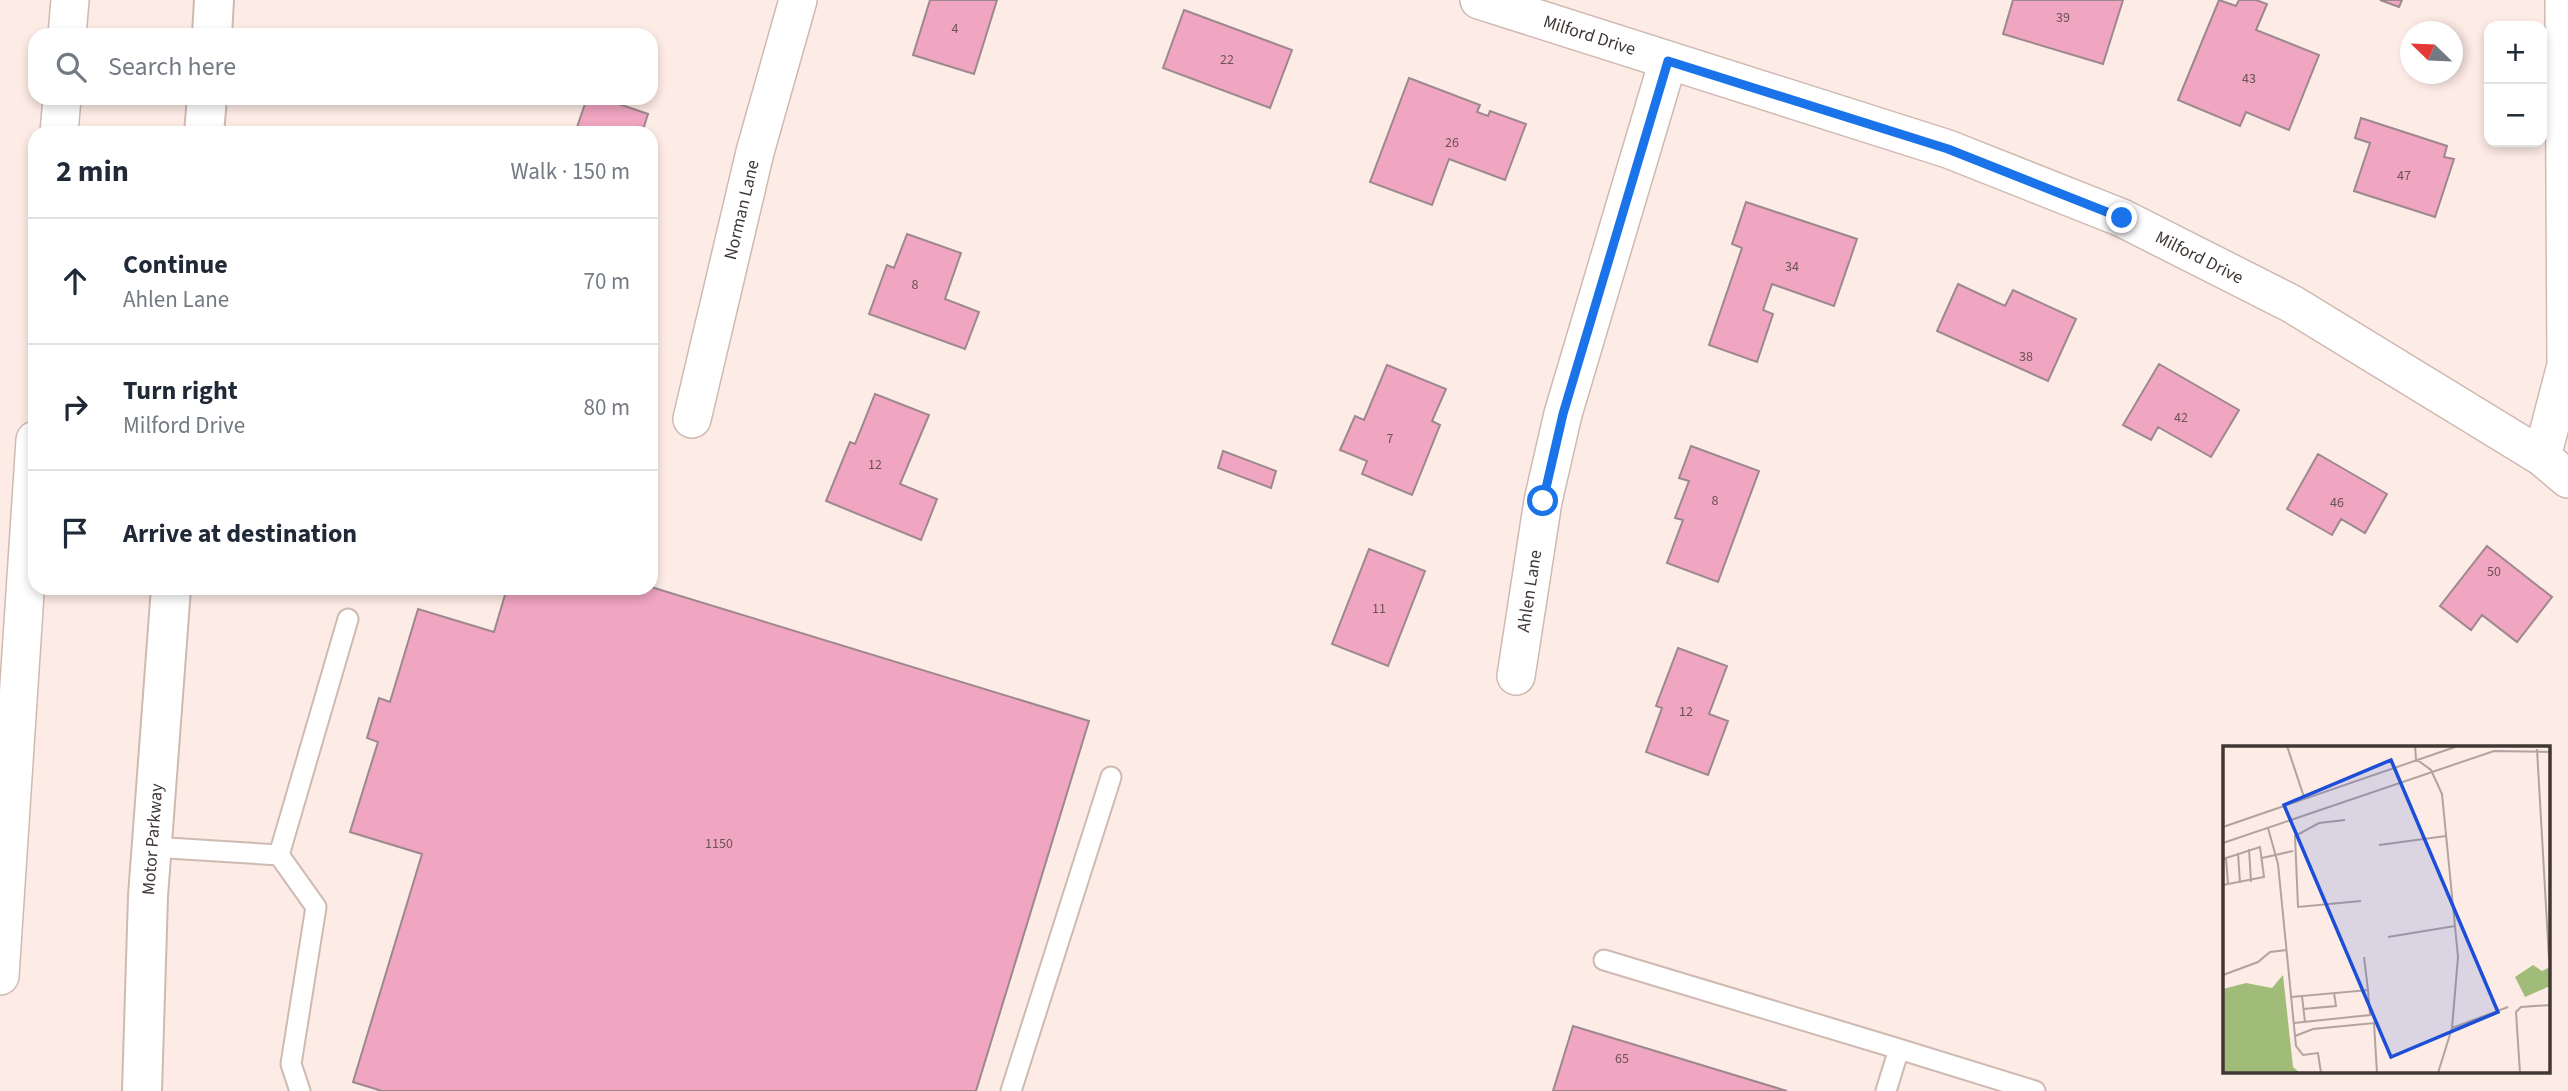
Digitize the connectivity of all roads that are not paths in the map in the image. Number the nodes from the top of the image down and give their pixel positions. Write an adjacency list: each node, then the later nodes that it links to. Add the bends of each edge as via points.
1 (70, 0): 6 (street)
2 (214, 0): 7 (main road)
3 (797, 0): 13 (street, Norman Lane, via 755,152)
4 (1479, 0): 8 (street, Milford Drive)
5 (2564, 0): 14 (street, via 2566,365)
6 (68, 28)
7 (212, 28)
8 (1668, 61): 14 (street, Milford Drive, via 1948,149 2122,218 2292,304); 18 (street, Ahlen Lane, via 1563,414 1543,501)
9 (61, 105): 11 (street)
10 (206, 105): 12 (main road)
11 (60, 126)
12 (205, 126)
13 (692, 419)
14 (2555, 468)
15 (28, 535): 22 (street)
16 (170, 595): 20 (main road, Motor Parkway)
17 (348, 619): 21 (lane)
18 (1516, 676)
19 (1111, 777): 28 (lane)
20 (152, 847): 21 (lane); 26 (main road, Motor Parkway)
21 (279, 855): 27 (lane, via 316,907 292,1064)
22 (2, 888): 24 (street)
23 (1604, 960): 25 (lane)
24 (0, 976)
25 (1899, 1049): 29 (lane); 30 (lane)
26 (142, 1091)
27 (300, 1091)
28 (1012, 1091)
29 (1886, 1091)
30 (2035, 1091)

